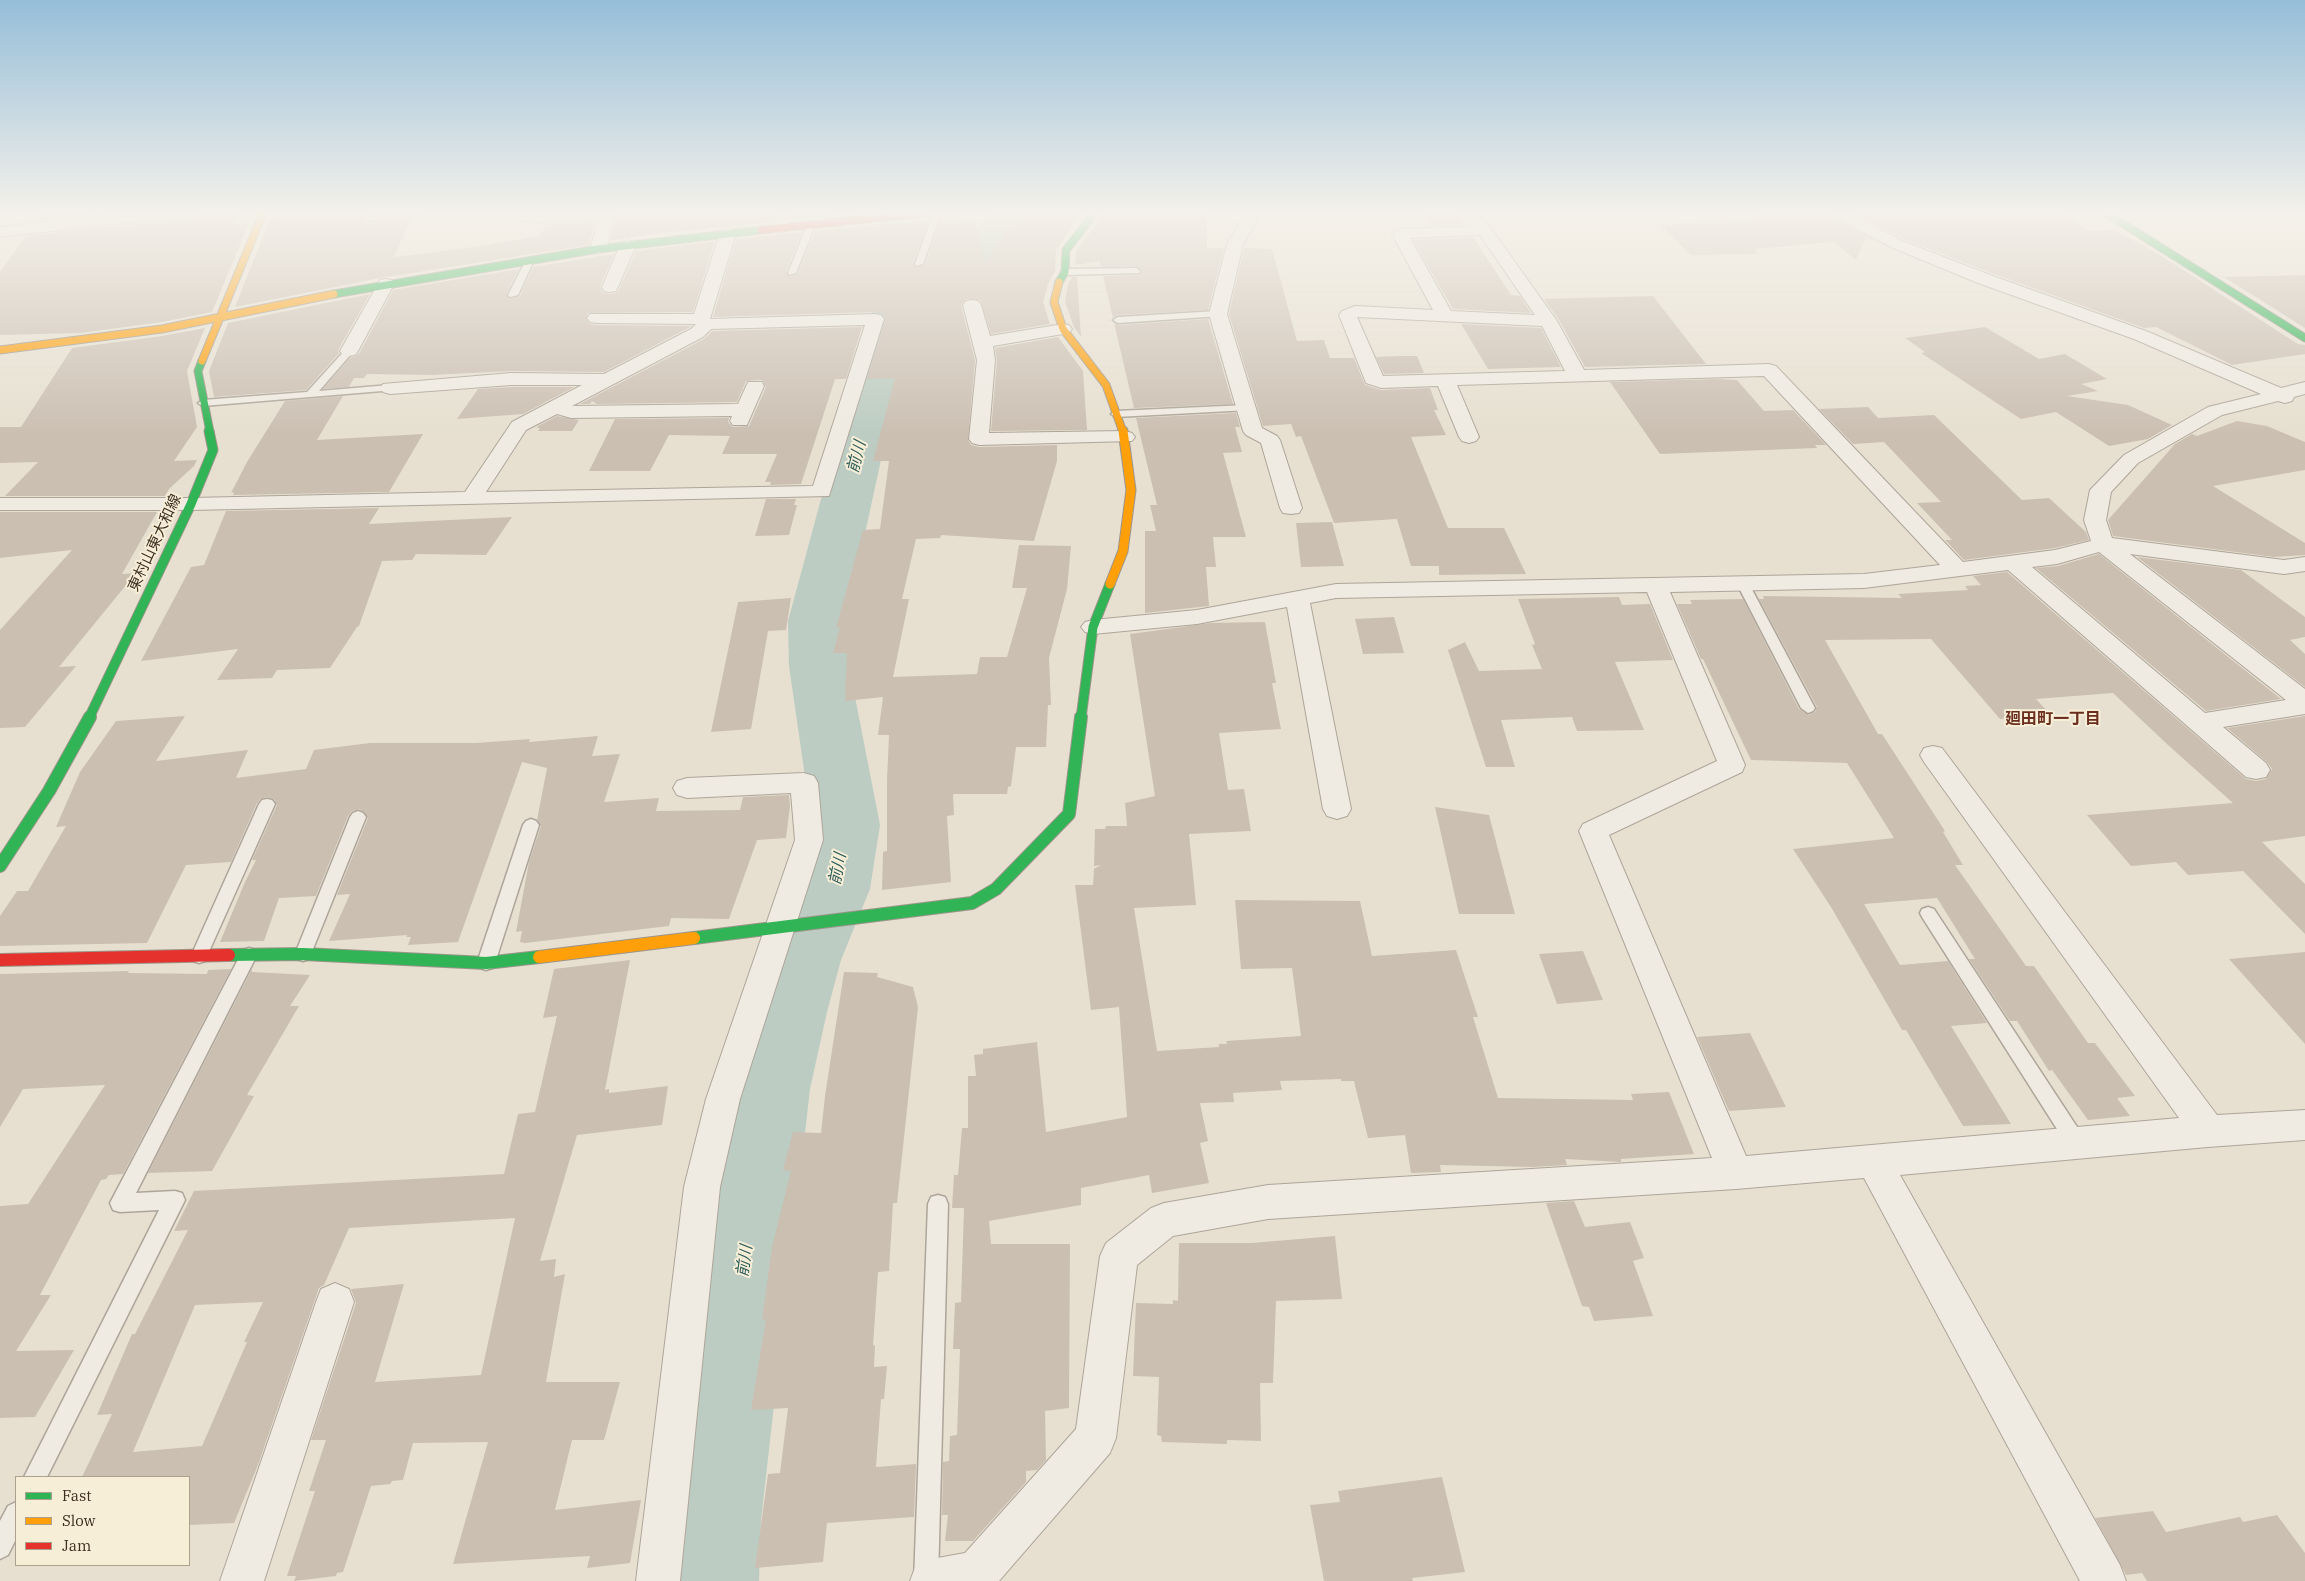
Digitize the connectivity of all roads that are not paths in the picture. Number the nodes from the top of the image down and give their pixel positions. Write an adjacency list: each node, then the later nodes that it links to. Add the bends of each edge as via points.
1 (232, 287): 16 (street, 東村山東大和線)
2 (372, 287): 16 (street)
3 (384, 287): 25 (street)
4 (517, 287): 12 (lane)
5 (713, 287): 19 (street)
6 (1057, 287): 21 (street, via 1054,302)
7 (1225, 287): 14 (street)
8 (1430, 287): 15 (street)
9 (1524, 287): 20 (street)
10 (2005, 287): 33 (street, via 2140,336)
11 (2223, 287): 22 (street)
12 (513, 295)
13 (972, 305): 23 (street)
14 (1218, 314): 18 (lane); 37 (street)
15 (1446, 316): 20 (street); 28 (street, via 1355,311 1348,315 1373,379 1381,382)
16 (219, 318): 24 (street, via 111,337); 34 (street, 東村山東大和線, via 198,372)
17 (596, 318): 19 (street)
18 (1118, 320)
19 (703, 321): 27 (street, via 697,333); 41 (street, via 875,319 822,492)
20 (1548, 321): 26 (street)
21 (1063, 329): 23 (street); 38 (street, via 1106,385)
22 (2305, 338)
23 (983, 342): 39 (street, via 986,360 978,439)
24 (0, 350)
25 (349, 351): 32 (lane)
26 (1578, 375): 28 (street); 48 (street, via 1768,370)
27 (606, 380): 30 (street, via 511,379); 36 (street)
28 (1445, 380): 40 (street)
29 (755, 386): 36 (street, via 743,416 571,412)
30 (390, 388): 32 (lane)
31 (2305, 388): 33 (street)
32 (310, 394): 34 (lane)
33 (2278, 394): 35 (street); 45 (street, via 2215,411 2132,458 2101,490 2095,520)
34 (203, 403): 43 (street, 東村山東大和線, via 213,450)
35 (2305, 405)
36 (555, 407): 41 (street, via 519,426)
37 (1246, 408): 38 (lane); 44 (street, via 1253,431 1270,440)
38 (1116, 414): 39 (street)
39 (1125, 437): 52 (street, via 1131,490 1123,551)
40 (1469, 437)
41 (472, 498): 43 (street)
42 (0, 504): 43 (street)
43 (191, 504): 63 (street, 東村山東大和線, via 96,706 49,790)
44 (1290, 508)
45 (2104, 544): 46 (street, via 2056,557); 47 (street, via 2284,567); 53 (street)
46 (2014, 563): 48 (street); 55 (street)
47 (2305, 564)
48 (1958, 570): 49 (street, via 1864,581)
49 (1742, 582): 50 (street); 54 (lane)
50 (1655, 584): 51 (street, via 1336,592); 75 (street, via 1732,765 1593,831)
51 (1297, 599): 52 (street, via 1197,617); 60 (street)
52 (1093, 627): 65 (street, via 1069,814 996,889 972,903)
53 (2305, 704): 55 (street)
54 (1808, 708)
55 (2201, 722): 57 (street)
56 (1933, 755): 72 (street)
57 (2256, 770)
58 (687, 788): 65 (street, via 804,783 809,840)
59 (267, 804): 68 (lane)
60 (1337, 809)
61 (358, 817): 66 (lane)
62 (531, 825): 70 (lane)
63 (0, 866)
64 (1928, 914): 73 (lane)
65 (790, 927): 70 (street); 82 (street, via 722,1099 702,1187)
66 (302, 954): 67 (street); 70 (street)
67 (249, 955): 68 (street); 78 (lane, via 120,1203 175,1200)
68 (199, 956): 69 (street)
69 (0, 960)
70 (486, 963)
71 (2305, 1125): 72 (street)
72 (2208, 1131): 73 (street)
73 (2076, 1142): 74 (street)
74 (1874, 1162): 75 (street); 85 (street)
75 (1736, 1173): 84 (street, via 1268,1202 1164,1220 1119,1256 1094,1438 977,1573)
76 (938, 1204): 83 (lane)
77 (335, 1302): 81 (street)
78 (36, 1476)
79 (15, 1516): 80 (lane)
80 (0, 1547)
81 (242, 1581)
82 (658, 1581)
83 (926, 1581)
84 (932, 1581)
85 (2104, 1581)

